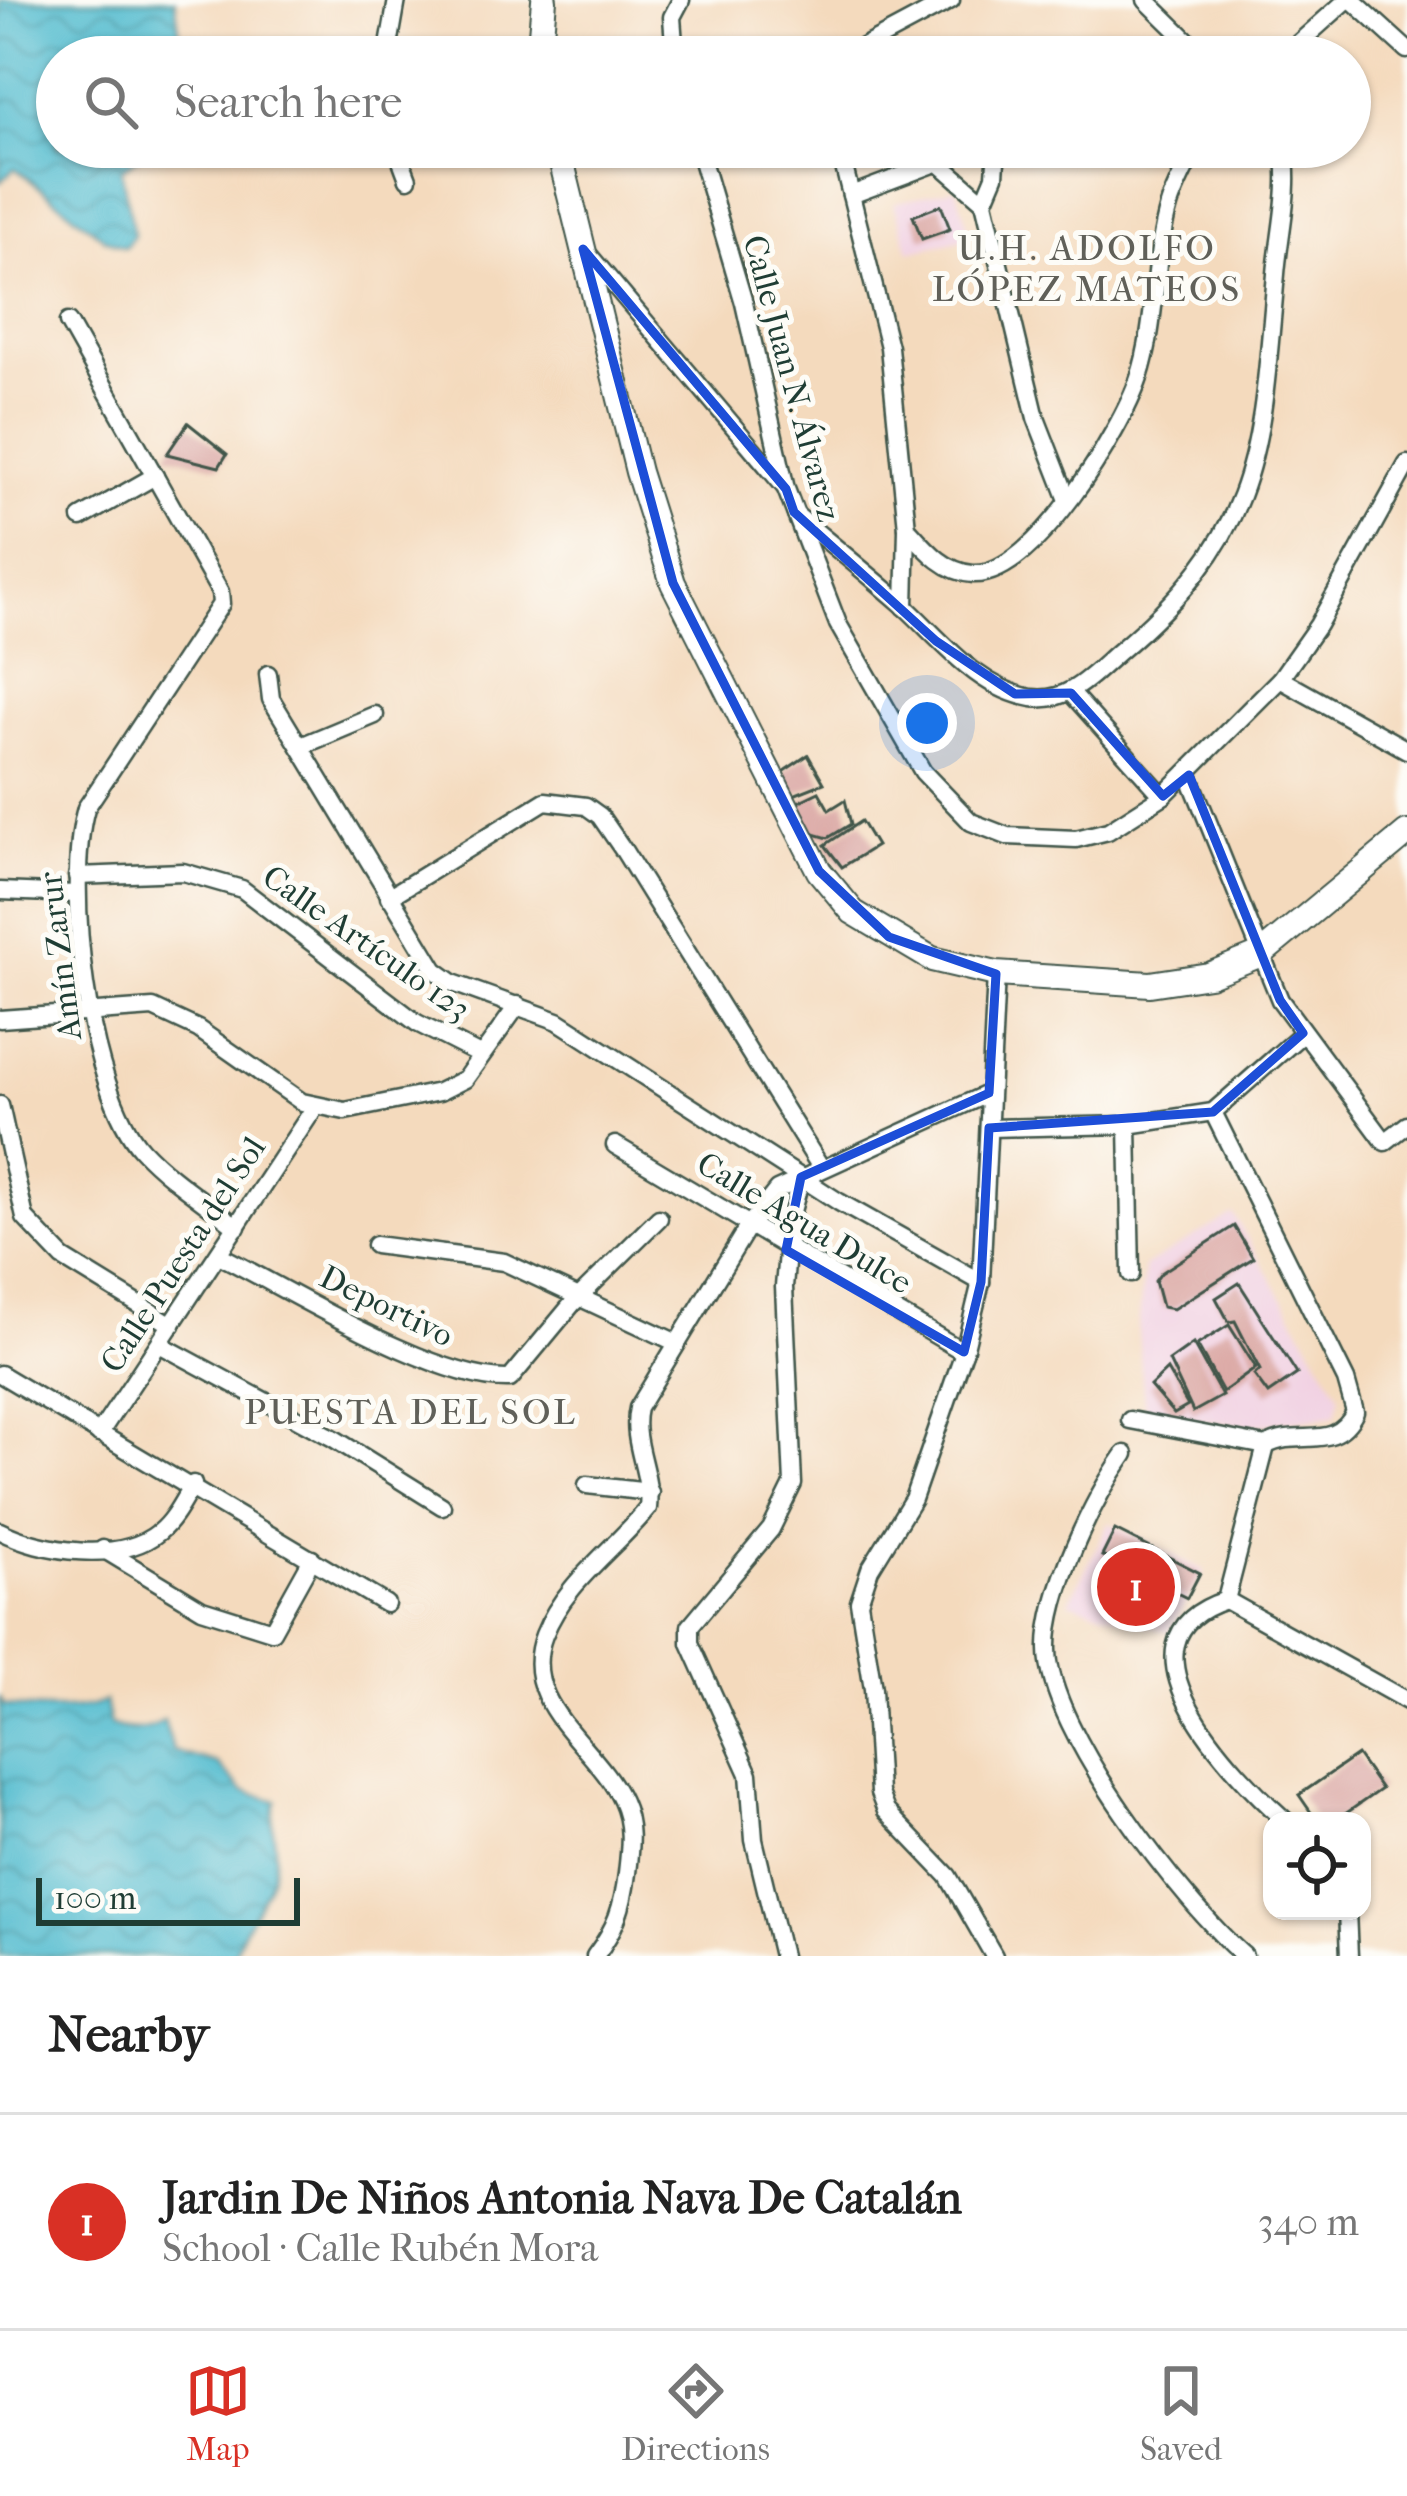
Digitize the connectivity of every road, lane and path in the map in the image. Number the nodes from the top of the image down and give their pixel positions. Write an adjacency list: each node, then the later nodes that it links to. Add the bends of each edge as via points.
1 (397, 0): 7 (street)
2 (544, 0): 8 (street)
3 (681, 0): 9 (street)
4 (951, 0): 10 (street)
5 (1146, 0): 11 (street)
6 (1349, 0): 12 (street); 13 (street)
7 (391, 36)
8 (541, 36)
9 (673, 36)
10 (883, 36)
11 (1182, 36)
12 (1307, 36)
13 (1407, 50)
14 (404, 168): 23 (street)
15 (564, 168): 26 (street)
16 (704, 168): 30 (street, Calle Juan N. Álvarez)
17 (844, 168): 24 (street)
18 (922, 168): 24 (street)
19 (945, 168): 25 (street)
20 (996, 168): 25 (street)
21 (1187, 168): 31 (street, via 1170,205 1140,376 1116,430)
22 (1281, 168): 38 (street, via 1254,468 1192,584)
23 (408, 179)
24 (850, 196): 34 (street, via 889,347)
25 (984, 202): 31 (street, via 1036,418)
26 (583, 249): 30 (street); 49 (street, via 673,583 819,871 853,912 889,937 932,959)
27 (68, 322): 29 (street)
28 (1407, 464): 37 (street, Calle Juan N. Álvarez)
29 (154, 476): 33 (street); 45 (street, Amín Zarur, via 221,604 86,808)
30 (786, 489): 32 (street, Calle Juan N. Álvarez)
31 (1068, 500): 34 (street, via 1010,564 976,575 950,568)
32 (794, 512): 35 (street); 43 (street, Calle Juan N. Álvarez, via 838,623 923,772 971,822 1007,836 1076,839 1108,831)
33 (81, 518)
34 (908, 528): 35 (street)
35 (905, 607): 38 (street, via 936,641 1015,694)
36 (268, 674): 40 (street, via 272,699)
37 (1280, 680): 41 (street); 42 (street, Calle Juan N. Álvarez)
38 (1071, 693): 43 (street)
39 (375, 715): 40 (street)
40 (301, 746): 47 (street)
41 (1407, 750)
42 (1190, 775): 43 (street, Calle Juan N. Álvarez); 48 (street)
43 (1163, 796)
44 (1407, 833): 48 (street)
45 (77, 885): 46 (street, Calle Artículo 123); 51 (street, Amín Zarur); 54 (street, Calle Artículo 123, via 183,872 242,889 418,1023)
46 (0, 891)
47 (389, 898): 50 (street, via 435,970); 63 (street, via 545,801 586,806 600,816)
48 (1261, 954): 49 (street, via 1209,975 1150,984); 53 (street)
49 (996, 974): 55 (street)
50 (518, 1005): 54 (street); 64 (street, via 559,1021)
51 (89, 1011): 52 (street); 57 (street, via 153,1008); 67 (street, Amín Zarur, via 124,1124 143,1150)
52 (0, 1019)
53 (1303, 1033): 58 (street); 60 (street, via 1385,1142)
54 (478, 1054): 57 (street, via 464,1078 439,1092 345,1111)
55 (989, 1093): 61 (street); 63 (street)
56 (0, 1105): 74 (street, via 25,1218 63,1258)
57 (316, 1107): 67 (street, Calle Puesta del Sol)
58 (1213, 1112): 59 (street); 81 (street, via 1355,1412 1347,1429 1323,1440 1279,1438)
59 (1128, 1125): 61 (street); 71 (street)
60 (1407, 1125)
61 (989, 1128): 72 (street)
62 (615, 1144): 66 (street, Calle Agua Dulce)
63 (820, 1166): 64 (street)
64 (801, 1177): 66 (street, via 777,1190); 69 (street); 72 (street)
65 (659, 1218): 73 (street, Deportivo)
66 (749, 1225): 69 (street, Calle Agua Dulce); 75 (street)
67 (237, 1227): 70 (street, Calle Puesta del Sol)
68 (375, 1245): 73 (street, via 504,1262)
69 (786, 1250): 77 (street, Calle Agua Dulce); 96 (street, via 793,1484 771,1529 690,1626 749,1774 754,1840)
70 (219, 1255): 73 (street, Deportivo, via 435,1365 487,1380 520,1373); 74 (street, Calle Puesta del Sol)
71 (1130, 1274)
72 (981, 1282): 77 (street)
73 (577, 1299): 75 (street)
74 (172, 1325): 76 (street, Calle Puesta del Sol)
75 (675, 1342): 85 (street, via 635,1420)
76 (160, 1345): 80 (street, Calle Puesta del Sol); 86 (street)
77 (964, 1352): 97 (street, via 914,1499 859,1601 879,1793 968,1903)
78 (0, 1374): 80 (street)
79 (1130, 1420): 81 (street)
80 (98, 1434): 83 (street)
81 (1266, 1446): 90 (street)
82 (1125, 1454): 98 (street, via 1083,1524 1048,1661 1094,1765 1136,1831)
83 (193, 1484): 88 (street, via 157,1534); 89 (street)
84 (587, 1484): 85 (street)
85 (650, 1492): 95 (street, via 637,1522 570,1588 537,1660 547,1700 622,1798 632,1834 622,1916)
86 (442, 1506)
87 (0, 1531): 88 (street, via 50,1549)
88 (104, 1549): 89 (street, via 202,1610 272,1631)
89 (312, 1559): 91 (street)
90 (1226, 1600): 92 (street); 93 (street, via 1184,1625 1174,1668 1178,1690)
91 (386, 1604)
92 (1407, 1701)
93 (1276, 1812)
94 (1347, 1920): 99 (street)
95 (595, 1956)
96 (782, 1956)
97 (994, 1956)
98 (1244, 1956)
99 (1349, 1956)

